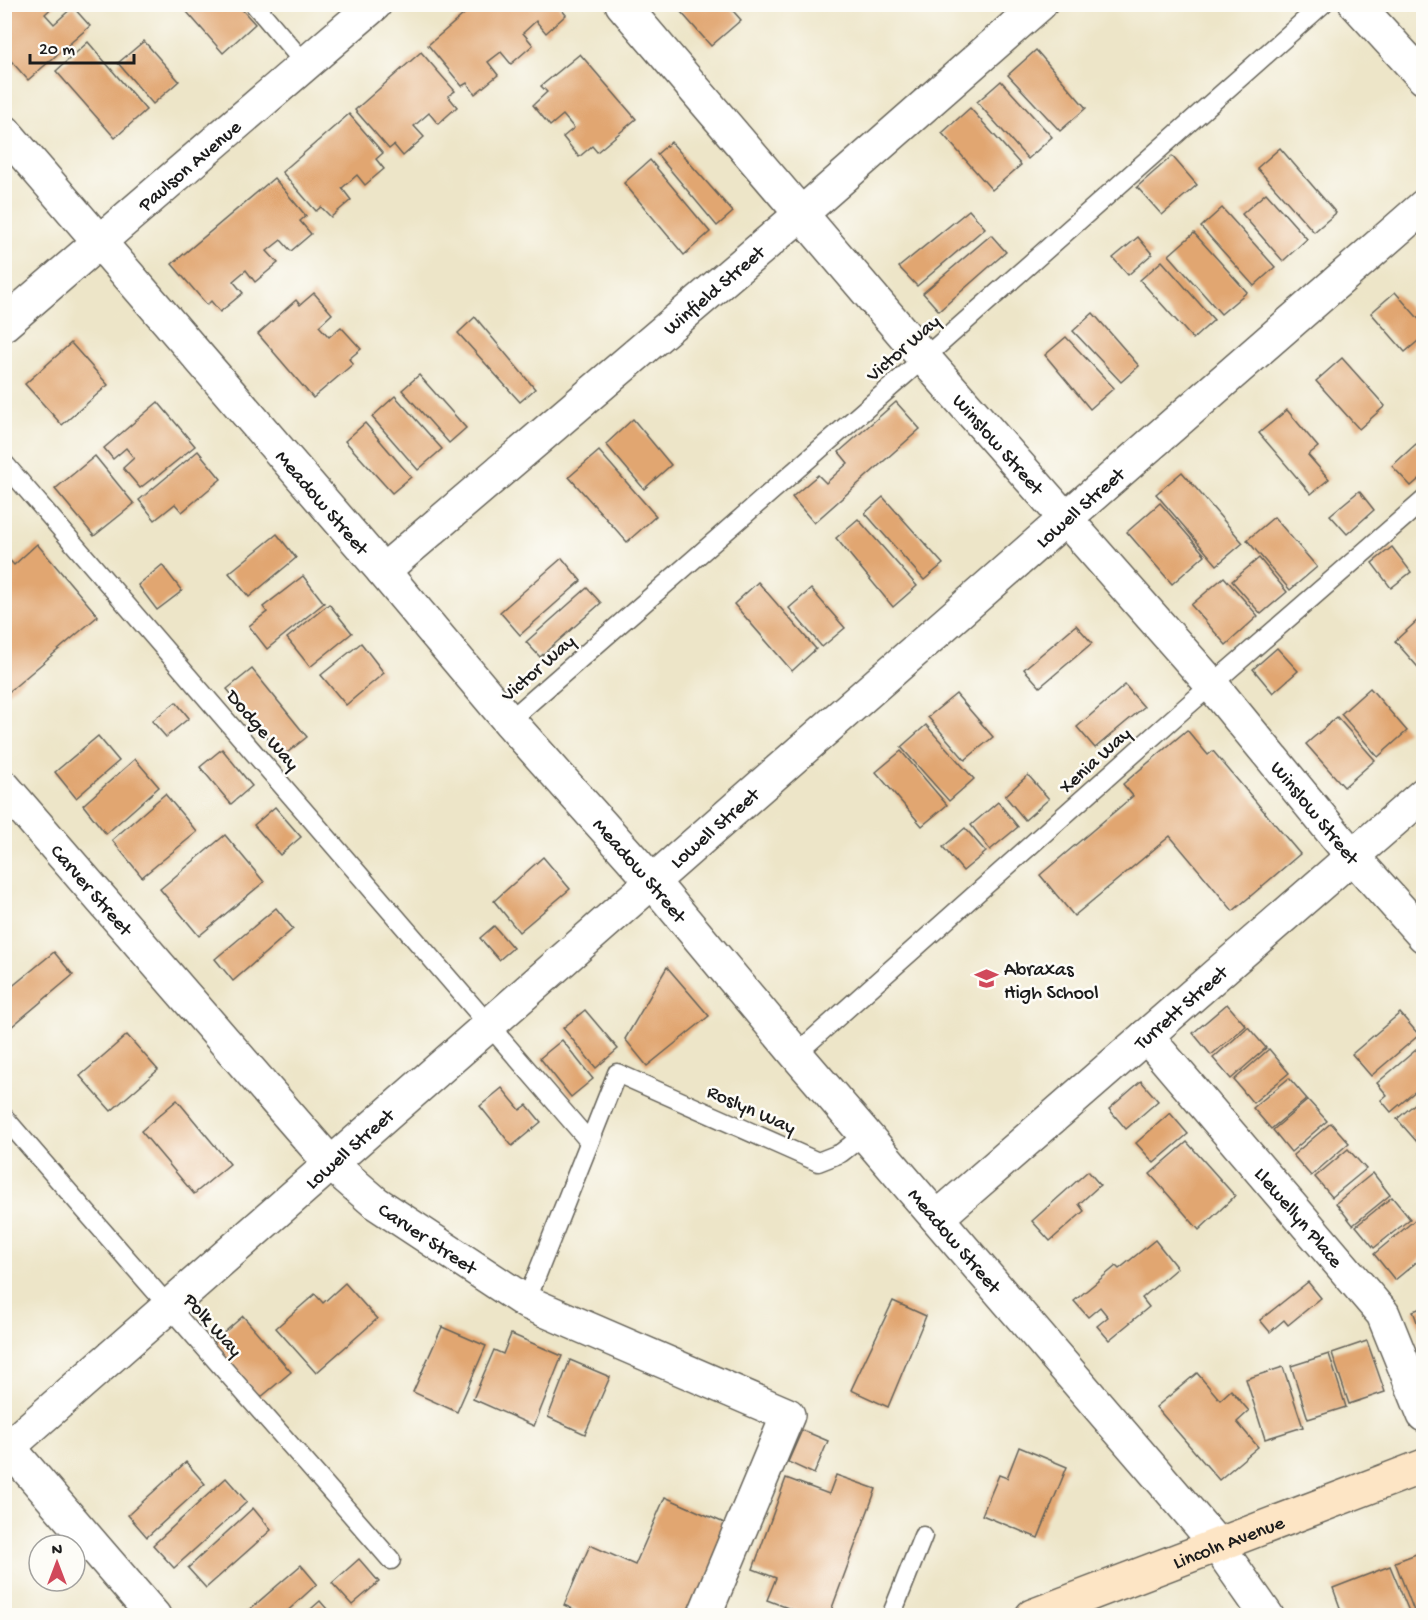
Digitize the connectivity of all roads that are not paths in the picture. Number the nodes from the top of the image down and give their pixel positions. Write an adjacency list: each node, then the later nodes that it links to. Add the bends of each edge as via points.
1 (254, 4): 7 (lane)
2 (375, 4): 7 (street, Paulson Avenue)
3 (622, 4): 11 (street, Winslow Street)
4 (1040, 4): 11 (street, Winfield Street)
5 (1323, 4): 14 (lane, Victor Way)
6 (1356, 4): 8 (street)
7 (306, 65): 12 (street, Paulson Avenue)
8 (1424, 78)
9 (4, 131): 12 (street, Meadow Street)
10 (1424, 206): 17 (street, Lowell Street)
11 (801, 214): 14 (street, Winslow Street); 18 (street, Winfield Street)
12 (100, 241): 13 (street, Paulson Avenue); 18 (street, Meadow Street)
13 (4, 324)
14 (924, 358): 17 (street, Winslow Street); 20 (lane, Victor Way)
15 (4, 463): 26 (lane, Dodge Way)
16 (1424, 500): 19 (lane, Xenia Way)
17 (1066, 519): 19 (street, Winslow Street); 24 (street, Lowell Street)
18 (384, 571): 20 (street, Meadow Street)
19 (1212, 685): 23 (street, Winslow Street); 28 (lane, Xenia Way)
20 (509, 721): 24 (street, Meadow Street)
21 (4, 787): 32 (street, Carver Street)
22 (1424, 794): 23 (street, Turrett Street)
23 (1353, 856): 25 (street, Winslow Street); 27 (street, Turrett Street)
24 (651, 880): 26 (street, Lowell Street); 28 (street, Meadow Street)
25 (1424, 936)
26 (490, 1025): 31 (lane, Dodge Way); 32 (street, Lowell Street)
27 (1146, 1036): 33 (street, Turrett Street); 36 (street, Llewellyn Place, via 1383,1314)
28 (796, 1053): 30 (street, Meadow Street)
29 (4, 1117): 35 (lane, Polk Way)
30 (865, 1134): 31 (lane, Roslyn Way, via 841,1153 818,1162 617,1072); 33 (street, Meadow Street)
31 (588, 1140): 34 (lane)
32 (331, 1164): 34 (street, Carver Street, via 376,1203); 35 (street, Lowell Street)
33 (937, 1218): 40 (street, Meadow Street)
34 (526, 1302): 43 (street, Carver Street, via 788,1415)
35 (168, 1307): 37 (street, Lowell Street); 41 (lane, Polk Way)
36 (1424, 1415)
37 (6, 1446): 42 (street)
38 (1424, 1466): 40 (street, Lincoln Avenue)
39 (923, 1536): 44 (lane)
40 (1218, 1546): 45 (street, Lincoln Avenue); 46 (street, Meadow Street)
41 (391, 1560)
42 (154, 1616)
43 (704, 1616)
44 (891, 1616)
45 (1032, 1616)
46 (1267, 1616)

